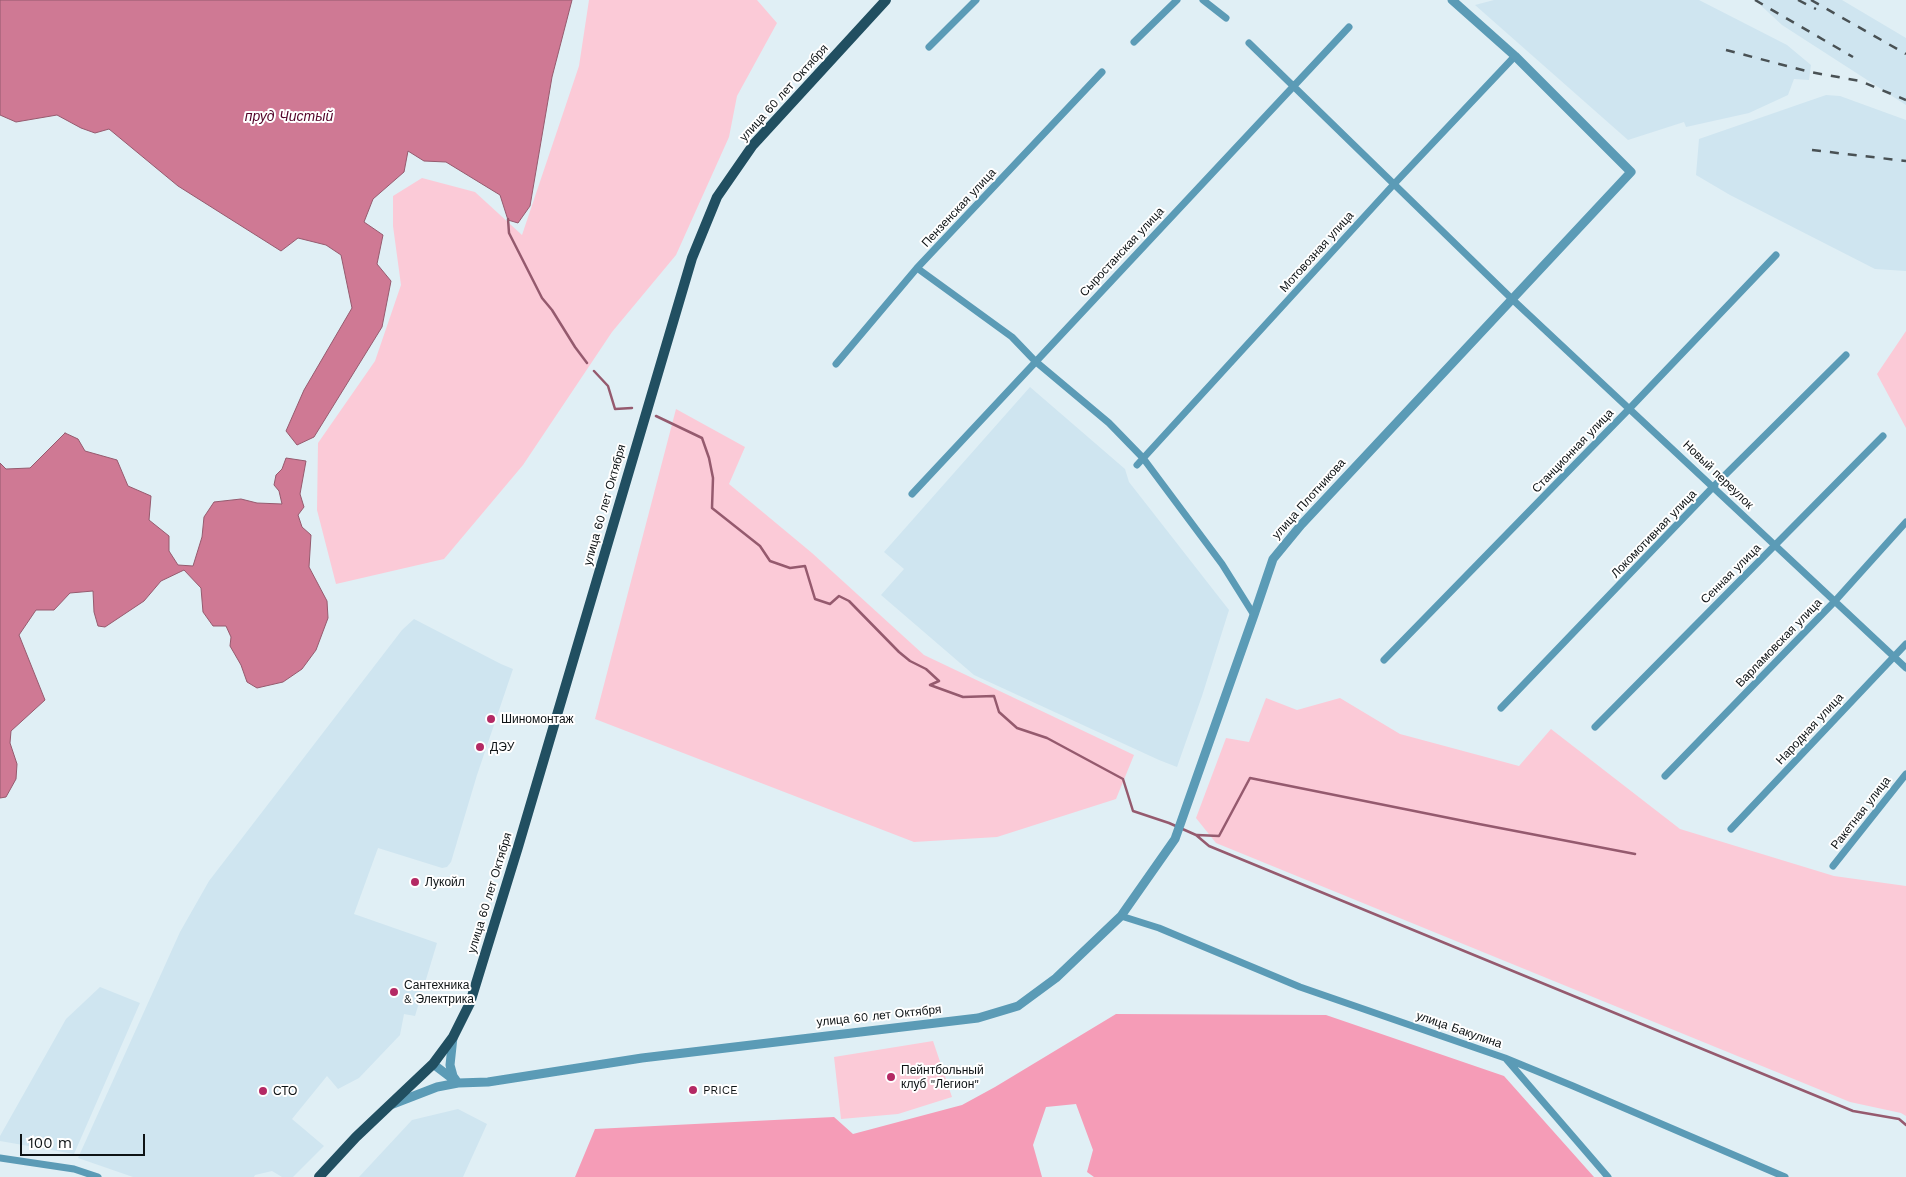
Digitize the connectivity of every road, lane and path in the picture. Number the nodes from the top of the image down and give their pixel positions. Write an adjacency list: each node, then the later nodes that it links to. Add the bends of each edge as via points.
1 (886, 0): 42 (main road, улица 60 лет Октября, via 753,145 717,197 692,258 470,1003)
2 (976, 0): 10 (street)
3 (1177, 0): 8 (street)
4 (1203, 0): 6 (street)
5 (1452, 0): 11 (street)
6 (1226, 18)
7 (1348, 27): 13 (street, Сыростанская улица)
8 (1134, 42)
9 (1249, 43): 13 (street, Новый переулок)
10 (929, 48)
11 (1515, 56): 14 (street, Мотовозная улица); 17 (street, улица Плотникова, via 1631,172)
12 (1102, 72): 16 (street, Пензенская улица)
13 (1294, 86): 14 (street, Новый переулок); 19 (street, Сыростанская улица)
14 (1395, 183): 17 (street, Новый переулок); 23 (street, Мотовозная улица)
15 (1776, 255): 21 (street, Станционная улица)
16 (917, 268): 19 (street, via 1012,337); 20 (street, Пензенская улица)
17 (1513, 300): 21 (street, Новый переулок); 30 (street, улица Плотникова, via 1301,525 1273,559)
18 (1846, 355): 25 (street, Локомотивная улица)
19 (1035, 361): 23 (street, via 1108,423); 26 (street, Сыростанская улица)
20 (836, 364)
21 (1630, 408): 25 (street, Новый переулок); 33 (street, Станционная улица)
22 (1883, 436): 28 (street, Сенная улица)
23 (1143, 458): 24 (street, Мотовозная улица); 30 (street, via 1222,564)
24 (1137, 464)
25 (1714, 486): 28 (street, Новый переулок); 35 (street, Локомотивная улица)
26 (912, 494)
27 (1906, 522): 29 (street, Варламовская улица)
28 (1774, 546): 29 (street, Новый переулок); 36 (street, Сенная улица)
29 (1835, 601): 32 (street, Новый переулок); 38 (street, Варламовская улица)
30 (1254, 616): 41 (street, улица Плотникова, via 1175,838)
31 (1906, 644): 32 (street, Народная улица)
32 (1894, 657): 34 (street, Новый переулок); 39 (street, Народная улица)
33 (1384, 660)
34 (1906, 668)
35 (1501, 708)
36 (1595, 727)
37 (1906, 774): 40 (street, Ракетная улица)
38 (1665, 776)
39 (1731, 829)
40 (1833, 866)
41 (1121, 916): 43 (street, улица Бакулина, via 1159,928 1300,986); 45 (street, улица 60 лет Октября, via 1056,978 1018,1006 978,1018 642,1058 488,1082)
42 (453, 1037): 44 (main road, улица 60 лет Октября); 45 (street, via 450,1065)
43 (1505, 1058): 50 (street); 51 (street, улица Бакулина)
44 (433, 1064): 45 (street); 46 (main road, улица 60 лет Октября)
45 (458, 1083): 46 (street, улица 60 лет Октября, via 431,1089)
46 (389, 1106): 49 (main road, улица 60 лет Октября)
47 (0, 1158): 48 (street)
48 (98, 1177)
49 (319, 1177)
50 (1608, 1177)
51 (1786, 1177)

